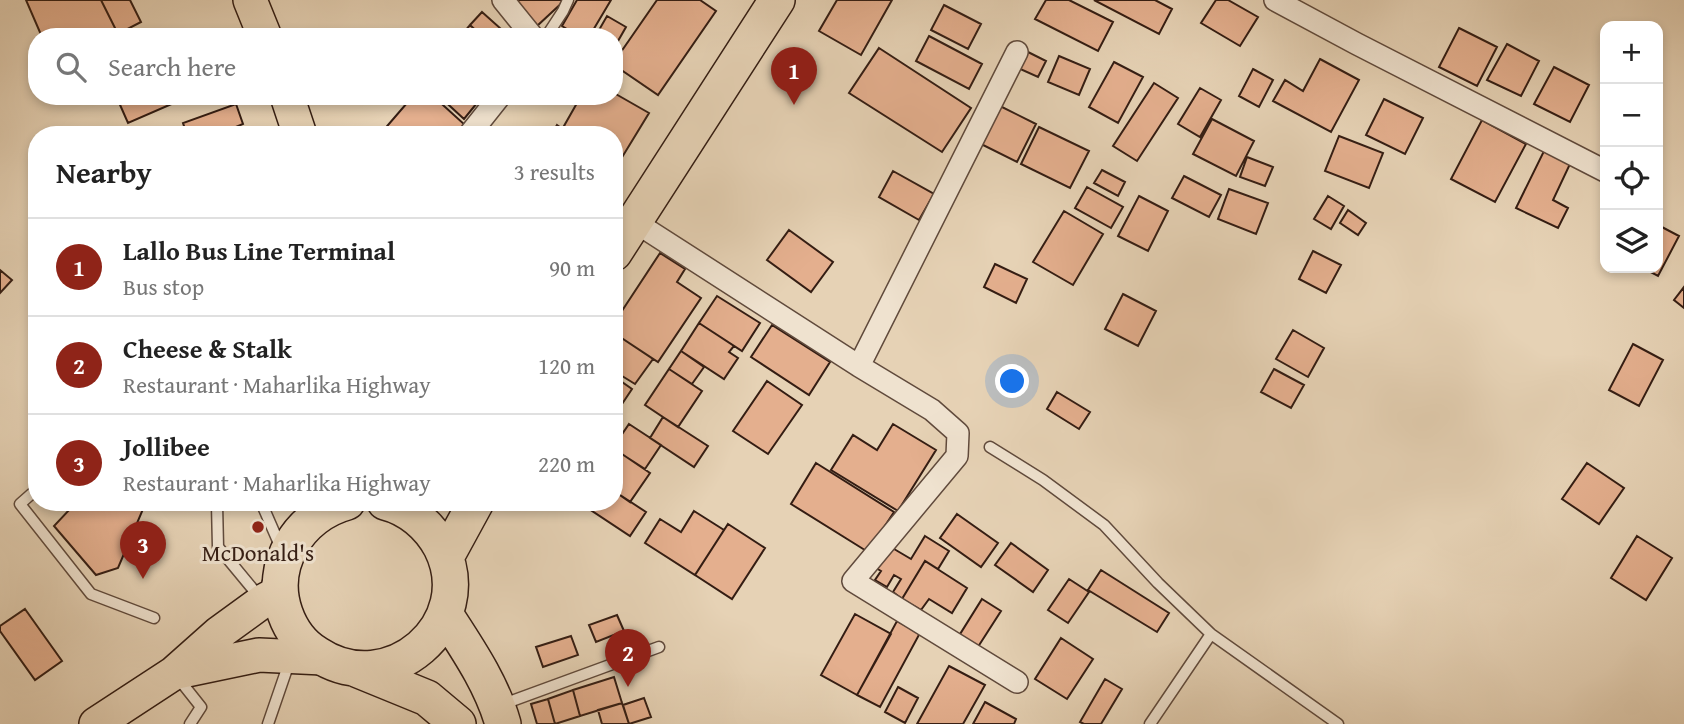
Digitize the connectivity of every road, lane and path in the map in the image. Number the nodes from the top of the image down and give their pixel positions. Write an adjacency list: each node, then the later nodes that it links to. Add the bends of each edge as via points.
1 (250, 0): 6 (main road)
2 (503, 0): 7 (street)
3 (568, 0): 8 (lane)
4 (777, 0): 15 (highway)
5 (1275, 0): 14 (street)
6 (261, 28)
7 (526, 28)
8 (552, 28)
9 (1017, 52): 17 (street)
10 (291, 105): 12 (main road)
11 (493, 105): 13 (street)
12 (297, 126)
13 (476, 126)
14 (1600, 168)
15 (635, 222): 16 (highway); 17 (street)
16 (623, 240)
17 (859, 366): 34 (street, via 932,410 958,433 957,456 853,581)
18 (990, 447): 29 (lane, via 1104,525)
19 (28, 497): 28 (lane, via 20,504 91,594)
20 (217, 511): 26 (lane, via 218,547)
21 (263, 511): 26 (lane)
22 (323, 511): 26 (highway, via 293,541)
23 (406, 511): 25 (highway, via 436,537)
24 (471, 511): 25 (highway)
25 (446, 557): 27 (highway, via 450,585)
26 (276, 580): 31 (highway, via 288,621 303,642); 33 (main road)
27 (445, 614): 32 (highway, via 425,645 410,657 384,667); 35 (highway)
28 (155, 618)
29 (1211, 634): 40 (lane); 41 (lane)
30 (659, 647): 35 (lane)
31 (307, 658): 32 (highway); 33 (main road, via 258,655); 38 (lane)
32 (356, 669): 39 (highway, via 427,698)
33 (174, 673): 36 (main road); 37 (lane, via 201,706)
34 (1017, 682)
35 (500, 715)
36 (96, 724)
37 (190, 724)
38 (268, 724)
39 (458, 724)
40 (1150, 724)
41 (1338, 724)

